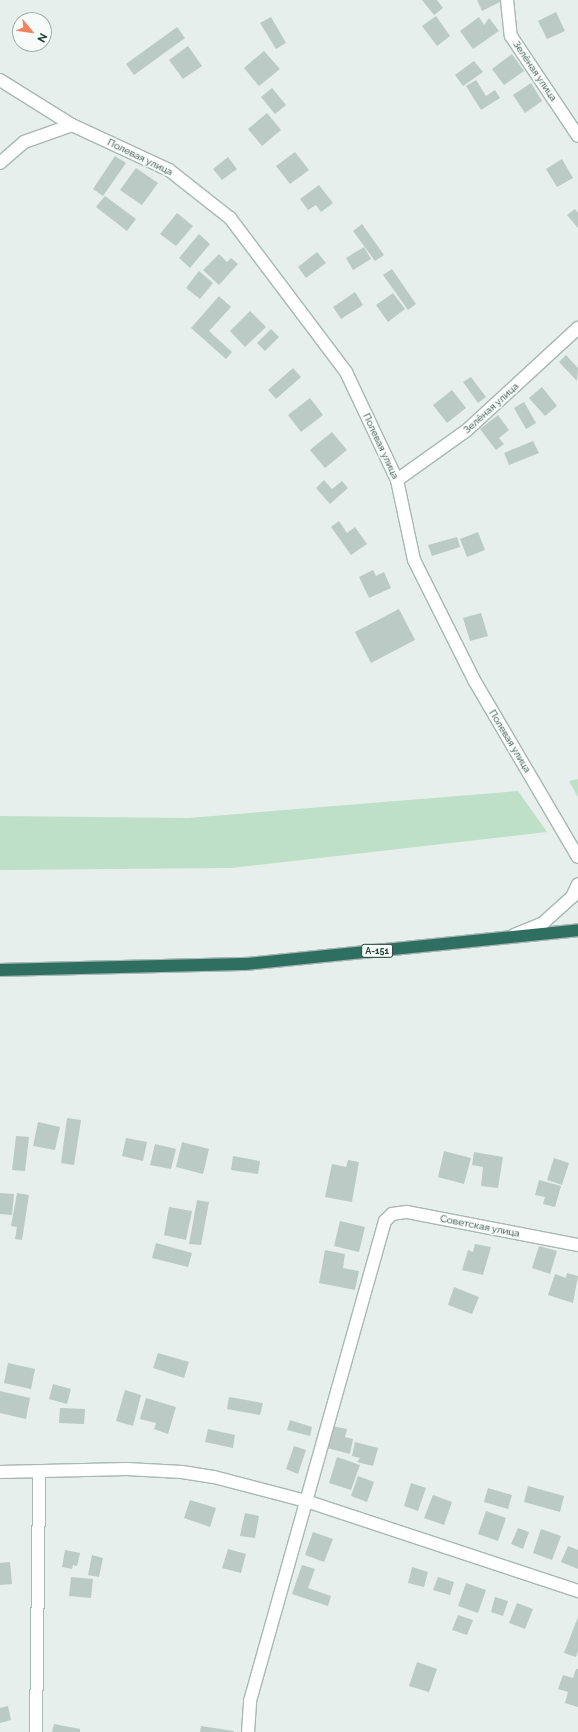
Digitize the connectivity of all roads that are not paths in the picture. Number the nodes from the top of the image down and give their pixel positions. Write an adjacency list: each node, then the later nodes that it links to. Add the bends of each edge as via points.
1 (507, 0): 4 (street, Зелёная улица, via 511,36)
2 (0, 80): 3 (street, Полевая улица)
3 (72, 125): 5 (street, via 24,142); 7 (street, Полевая улица, via 170,170 230,218 346,372)
4 (578, 136)
5 (0, 163)
6 (578, 328): 7 (street, Зелёная улица, via 467,430)
7 (397, 480): 8 (street, Полевая улица, via 414,560 474,680)
8 (578, 857)
9 (578, 884): 11 (street, via 572,897 544,923)
10 (578, 930): 11 (highway, А-151)
11 (508, 937): 12 (highway, А-151, via 246,964)
12 (0, 970)
13 (578, 1245): 16 (street, Советская улица, via 407,1212 392,1214 385,1221)
14 (39, 1471): 15 (street); 16 (street, via 127,1469 182,1472 251,1485); 18 (street)
15 (0, 1472)
16 (306, 1500): 17 (street); 19 (street, via 250,1701)
17 (578, 1591)
18 (36, 1732)
19 (248, 1732)

